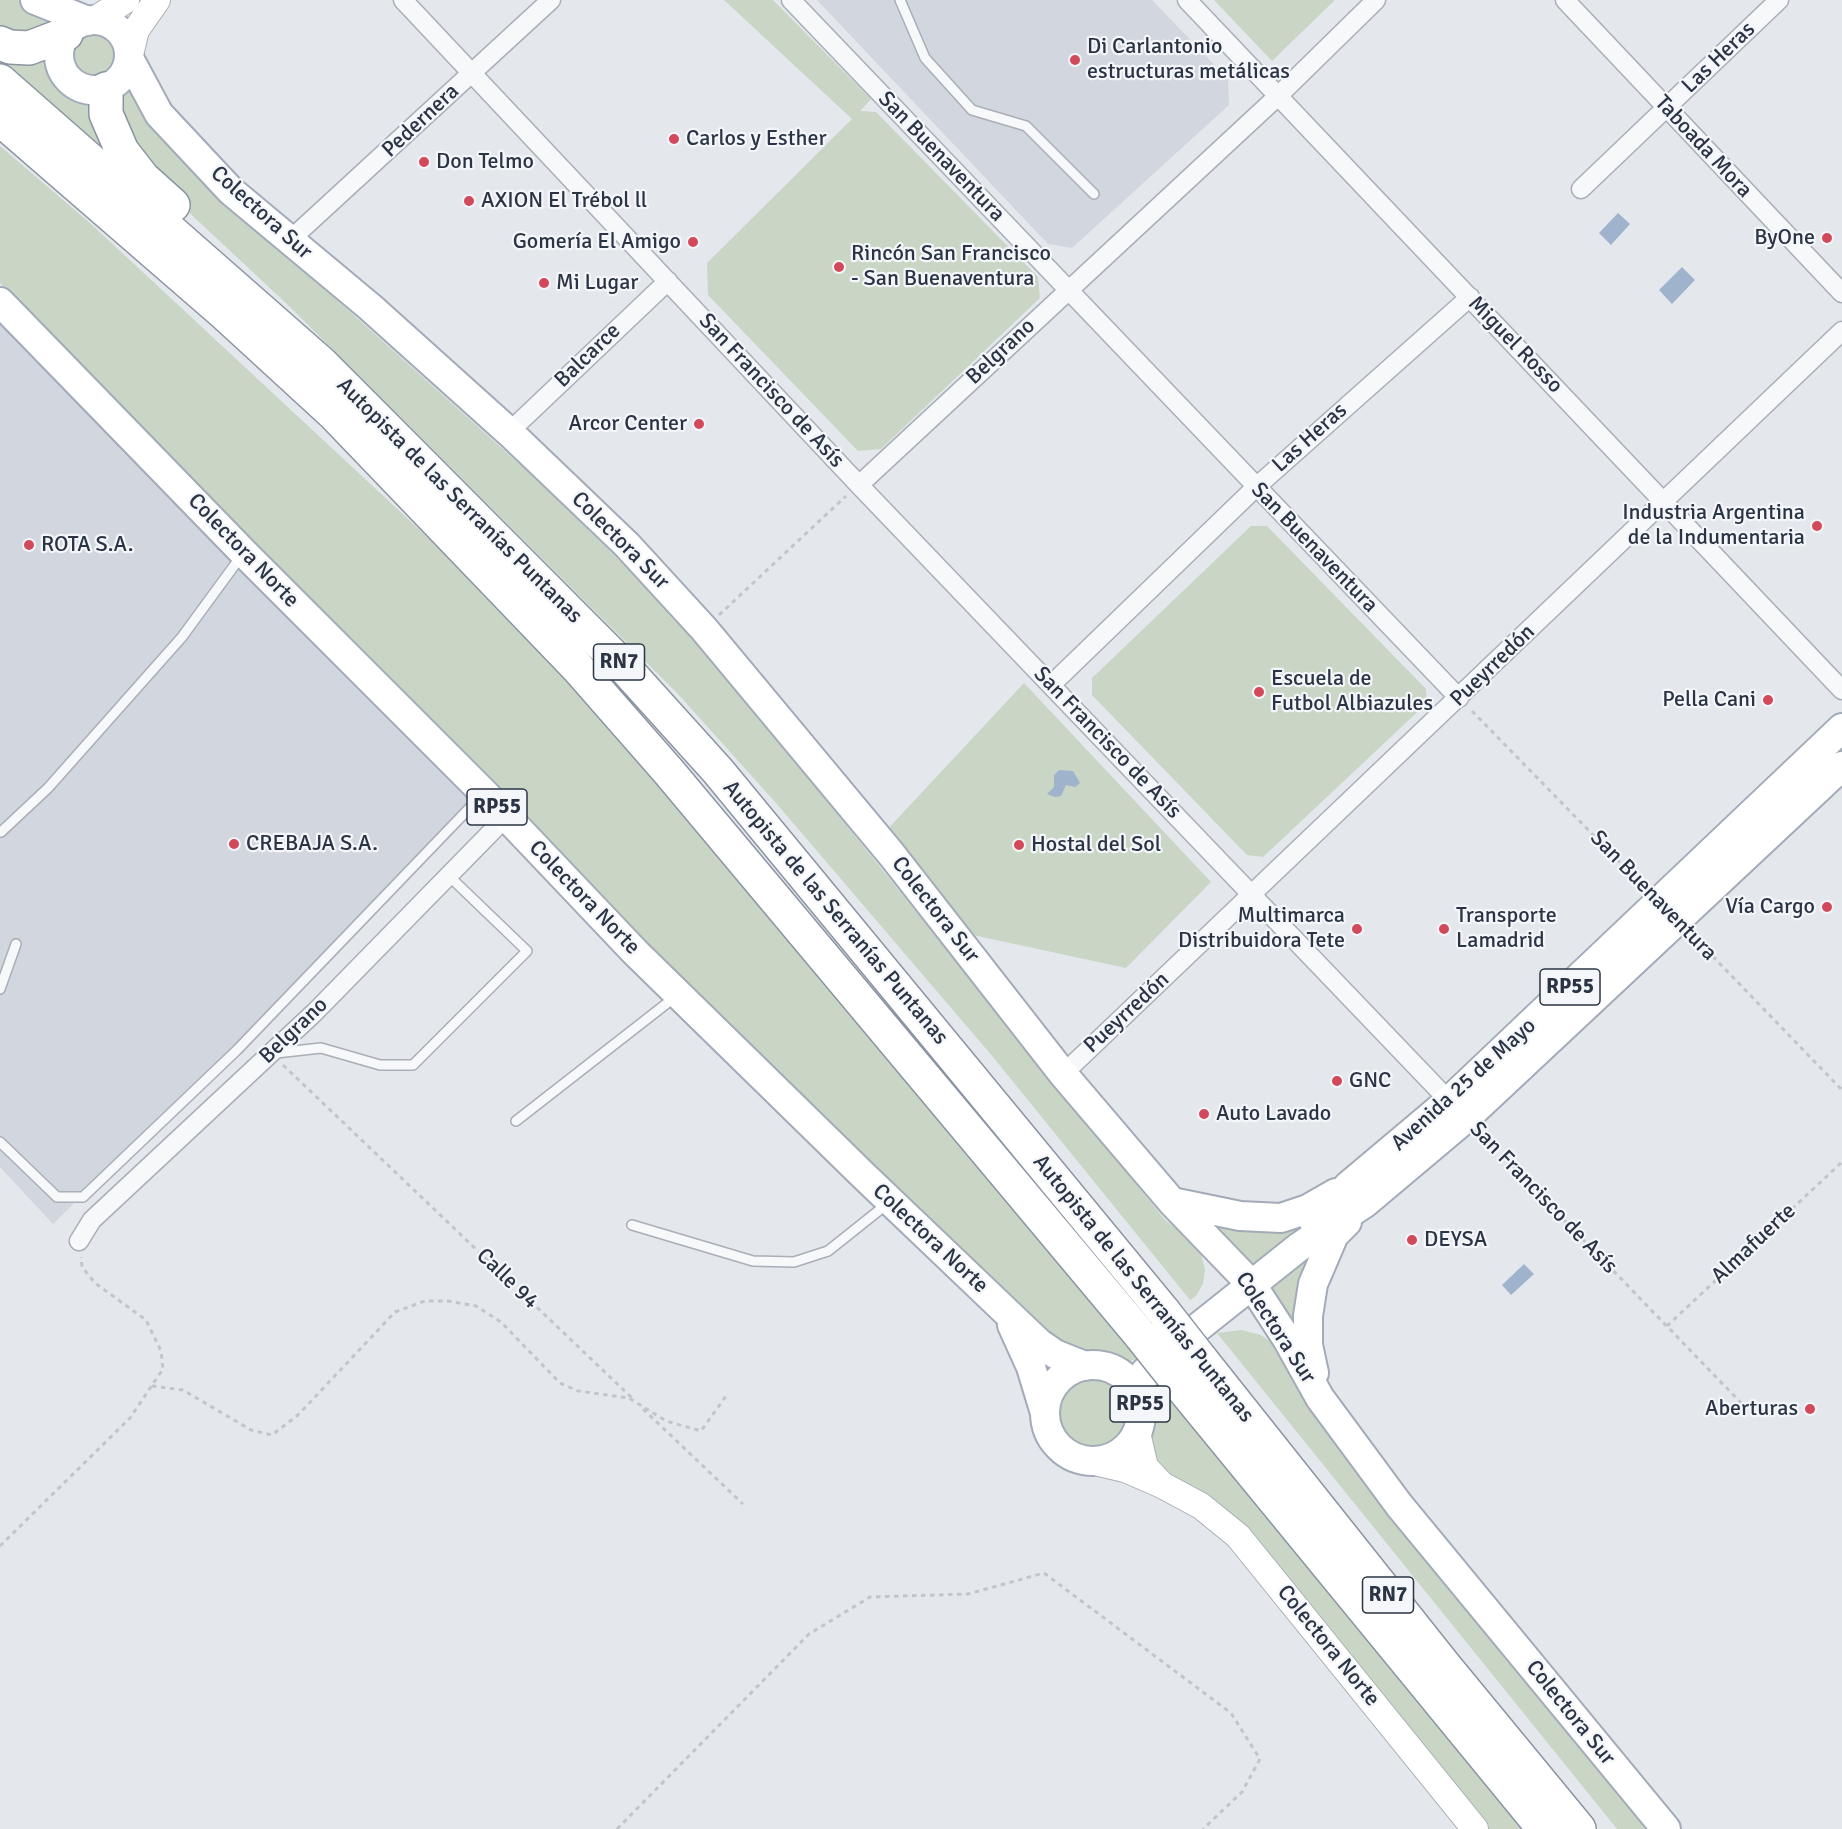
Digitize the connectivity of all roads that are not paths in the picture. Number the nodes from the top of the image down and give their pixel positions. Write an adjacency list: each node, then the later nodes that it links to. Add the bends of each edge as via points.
1 (35, 0): 12 (main road)
2 (126, 0): 12 (street)
3 (157, 0): 14 (street, via 136,30)
4 (404, 0): 15 (street, San Francisco de Asís)
5 (551, 0): 15 (street, Pedernera)
6 (791, 0): 25 (street, San Buenaventura)
7 (900, 0): 22 (lane, via 925,57 972,110 1026,126)
8 (1187, 0): 18 (street, Miguel Rosso)
9 (1376, 0): 18 (street, Belgrano)
10 (1565, 0): 19 (street, Taboada Mora)
11 (1779, 0): 19 (street, Las Heras)
12 (83, 25): 13 (highway, via 29,48); 14 (main road, via 115,27 123,34); 17 (main road, via 59,52 63,72 86,90)
13 (0, 43)
14 (130, 58): 17 (main road, via 122,78); 23 (main road, Colectora Sur, via 159,114 231,191)
15 (473, 73): 23 (street, Pedernera); 24 (street, San Francisco de Asís)
16 (0, 81): 31 (highway, Autopista de las Serranías Puntanas / RN7, via 250,298)
17 (106, 89): 31 (highway, via 110,128 143,178 207,237)
18 (1278, 96): 25 (street, Belgrano); 27 (street, Miguel Rosso)
19 (1667, 108): 21 (street, Las Heras); 26 (street, Taboada Mora)
20 (0, 120): 62 (highway, Autopista de las Serranías Puntanas / RN7, bridge, via 225,314 334,414 577,667 1141,1336)
21 (1581, 189)
22 (1094, 194)
23 (290, 240): 30 (main road, Colectora Sur)
24 (668, 281): 30 (street, Balcarce); 32 (street, San Francisco de Asís)
25 (1067, 289): 32 (street, Belgrano); 33 (street, San Buenaventura)
26 (1842, 293)
27 (1470, 297): 33 (street, Las Heras); 34 (street, Miguel Rosso)
28 (0, 302): 35 (main road, Colectora Norte / RP55)
29 (1842, 331): 34 (street, Pueyrredón)
30 (509, 432): 51 (main road, Colectora Sur, via 627,545 704,629 892,855)
31 (417, 456): 62 (highway, Autopista de las Serranías Puntanas / RN7, bridge, via 625,668 718,771 1164,1312)
32 (858, 485): 36 (street, San Francisco de Asís)
33 (1255, 488): 36 (street, Las Heras); 38 (street, San Buenaventura)
34 (1664, 502): 37 (street, Miguel Rosso); 38 (street, Pueyrredón)
35 (244, 553): 41 (main road, Colectora Norte / RP55); 43 (lane, via 182,638 48,788)
36 (1052, 684): 45 (street, San Francisco de Asís)
37 (1842, 690)
38 (1460, 698): 45 (street, Pueyrredón)
39 (1842, 728): 46 (main road, Avenida 25 de Mayo / RP55)
40 (1842, 766): 46 (main road, Avenida 25 de Mayo / RP55)
41 (484, 793): 42 (main road, Colectora Norte / RP55); 54 (lane, via 237,1050 83,1197 57,1197)
42 (506, 817): 44 (street, Belgrano); 49 (main road, Colectora Norte / RP55)
43 (1, 832)
44 (449, 876): 50 (street, Belgrano); 50 (lane, via 527,951 413,1065 380,1065 321,1048)
45 (1252, 895): 51 (street, Pueyrredón); 52 (street, San Francisco de Asís)
46 (1669, 912): 52 (main road, Avenida 25 de Mayo / RP55)
47 (16, 944): 48 (lane)
48 (0, 989)
49 (679, 994): 53 (lane); 56 (main road, Colectora Norte / RP55)
50 (270, 1053): 59 (street, Belgrano, via 92,1221)
51 (1063, 1074): 57 (main road, Colectora Sur)
52 (1457, 1110): 55 (main road, Avenida 25 de Mayo / RP55)
53 (516, 1121)
54 (0, 1142)
55 (1357, 1195): 57 (main road, via 1281,1218 1240,1216); 60 (main road, Avenida 25 de Mayo / RP55); 64 (main road, via 1313,1284 1308,1345)
56 (891, 1201): 58 (lane, via 828,1251 794,1262 753,1261); 61 (main road, Colectora Norte / RP55)
57 (1172, 1202): 60 (main road, Colectora Sur)
58 (632, 1226)
59 (79, 1241)
60 (1252, 1285): 62 (main road, Avenida 25 de Mayo / RP55); 64 (main road, Colectora Sur)
61 (1001, 1305): 63 (main road, Colectora Norte / RP55, via 1055,1354); 65 (main road, Colectora Norte / RP55, via 1031,1367)
62 (1182, 1362): 63 (main road, Avenida 25 de Mayo / RP55, via 1127,1369); 66 (main road, Avenida 25 de Mayo / RP55, via 1145,1372); 70 (highway, Autopista de las Serranías Puntanas / RN7); 71 (highway, Autopista de las Serranías Puntanas / RN7, via 1437,1656)
63 (1095, 1367): 65 (main road, RP55, via 1074,1369 1060,1378 1050,1391); 66 (main road, RP55, via 1120,1374 1132,1386)
64 (1320, 1398): 72 (main road, Colectora Sur, via 1399,1505)
65 (1045, 1413): 67 (main road, RP55, via 1052,1438 1062,1450)
66 (1140, 1419): 67 (main road, RP55, via 1131,1443 1120,1454); 68 (street, Colectora Norte, via 1138,1437 1145,1467)
67 (1091, 1461): 68 (street, Colectora Norte, via 1125,1469)
68 (1162, 1485): 69 (street, Colectora Norte, via 1201,1506 1238,1536)
69 (1475, 1829)
70 (1544, 1829)
71 (1579, 1829)
72 (1666, 1829)

